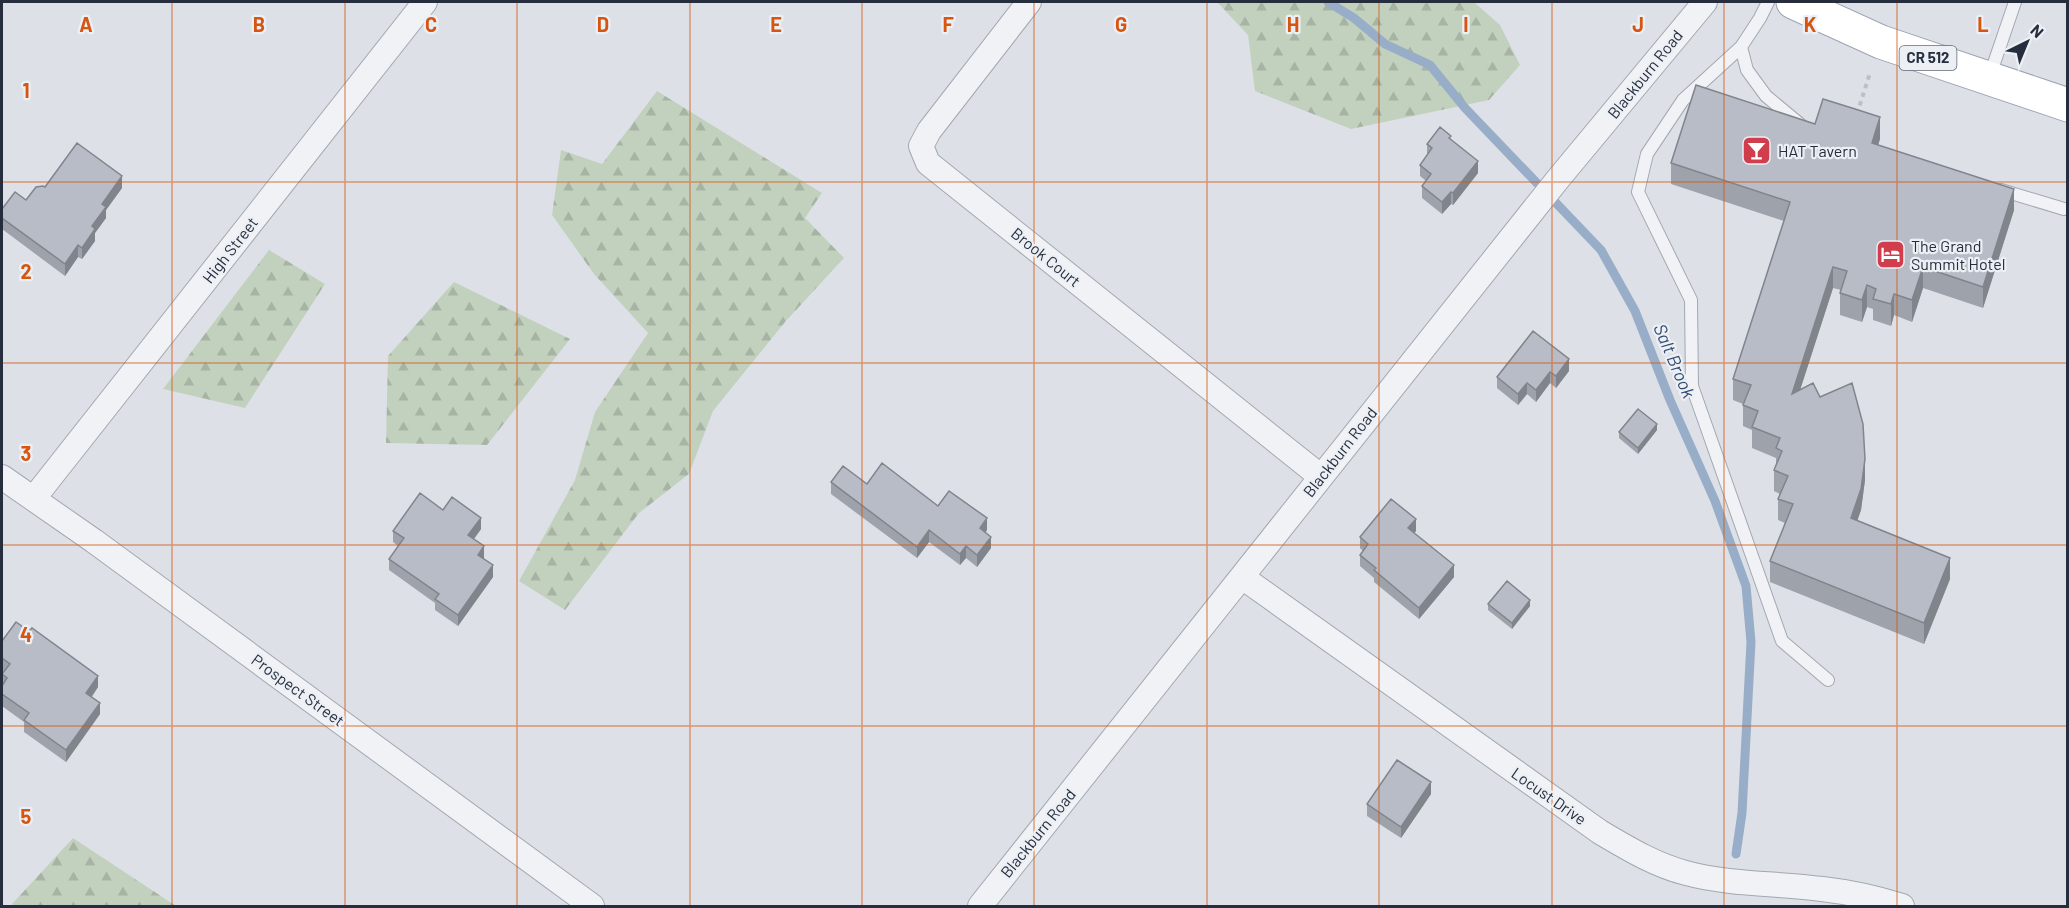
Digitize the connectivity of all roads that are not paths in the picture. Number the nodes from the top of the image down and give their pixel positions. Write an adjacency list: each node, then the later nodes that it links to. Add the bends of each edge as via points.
1 (426, 2): 15 (street, High Street)
2 (1029, 2): 13 (street, Brook Court, via 929,131 921,146 928,163)
3 (1705, 2): 13 (street, Blackburn Road, via 1558,178)
4 (1768, 2): 7 (lane)
5 (2016, 2): 8 (lane)
6 (1806, 4): 8 (main road, CR 512, via 1881,42)
7 (1740, 47): 10 (lane, via 1747,70 1767,96); 17 (lane, via 1683,100 1647,154 1638,192 1691,300 1692,386 1782,641)
8 (1989, 80): 9 (main road, CR 512)
9 (2067, 105)
10 (1808, 130)
11 (1987, 186): 12 (lane)
12 (2064, 209)
13 (1320, 476): 16 (street, Blackburn Road)
14 (2, 477): 15 (street, Prospect Street)
15 (34, 498): 18 (street, Prospect Street)
16 (1242, 577): 19 (street, Blackburn Road); 20 (street, Locust Drive, via 1600,832 1645,857 1686,873 1722,880 1822,889)
17 (1827, 680)
18 (592, 906)
19 (980, 906)
20 (1902, 906)

